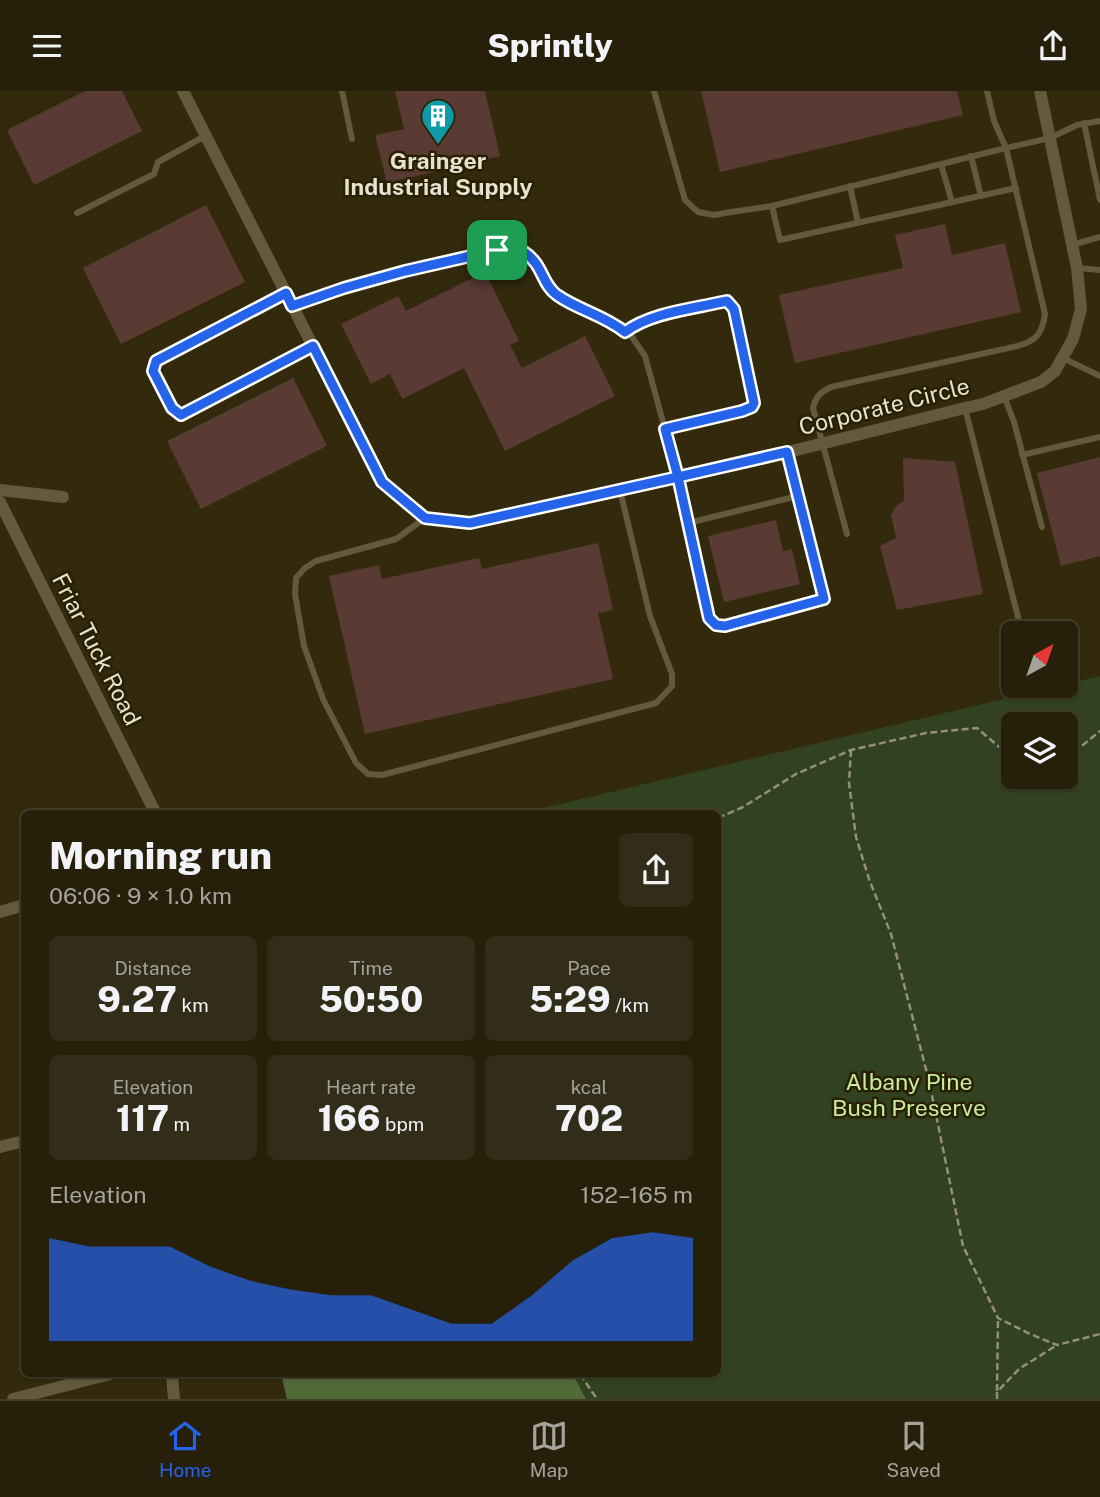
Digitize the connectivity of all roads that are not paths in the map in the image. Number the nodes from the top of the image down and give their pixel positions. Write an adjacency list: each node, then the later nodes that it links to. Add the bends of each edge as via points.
1 (183, 91): 8 (street)
2 (342, 91): 10 (lane)
3 (654, 91): 19 (lane, via 685,200 698,212 714,215)
4 (987, 91): 11 (lane)
5 (1040, 91): 9 (street, Corporate Circle)
6 (1100, 121): 7 (lane)
7 (1084, 123): 9 (lane); 17 (lane)
8 (205, 136): 20 (lane, via 158,162 154,174); 26 (street)
9 (1050, 138): 11 (lane); 23 (street, Corporate Circle)
10 (352, 139)
11 (1006, 148): 12 (lane); 15 (lane)
12 (971, 156): 13 (lane); 16 (lane)
13 (941, 164): 14 (lane); 18 (lane)
14 (850, 186): 19 (lane); 21 (lane)
15 (1016, 188): 16 (lane); 36 (lane, via 1045,314 1038,335 1018,346 831,387 816,399 813,408)
16 (981, 196): 18 (lane)
17 (1100, 200)
18 (952, 202): 21 (lane)
19 (772, 206): 21 (lane, via 780,240)
20 (77, 213)
21 (858, 223)
22 (1100, 237): 23 (lane)
23 (1072, 245): 24 (street, Corporate Circle)
24 (1077, 268): 25 (lane); 30 (street, Corporate Circle, via 1081,309)
25 (1100, 270)
26 (286, 293): 27 (street); 29 (lane, via 156,361 153,371 172,408 181,415)
27 (292, 306): 28 (lane, via 405,271 509,248 536,261 553,293); 29 (street)
28 (625, 332): 34 (lane, via 645,356); 34 (lane, via 650,318 722,302 734,309 752,407)
29 (313, 346): 45 (street, via 382,482)
30 (1063, 358): 31 (lane); 32 (street, Corporate Circle, via 1041,382)
31 (1100, 376)
32 (1004, 396): 33 (street, Corporate Circle); 38 (lane)
33 (965, 408): 36 (street, Corporate Circle); 49 (lane)
34 (665, 429): 39 (lane)
35 (1100, 437): 38 (lane)
36 (823, 443): 37 (street, Corporate Circle); 48 (lane)
37 (787, 452): 39 (street, Corporate Circle); 43 (lane)
38 (1022, 455): 47 (lane)
39 (678, 477): 41 (street, Corporate Circle); 46 (lane)
40 (0, 490): 42 (street)
41 (620, 490): 45 (street, Corporate Circle, via 470,523); 45 (lane, via 650,616 672,674 672,686 665,695 656,703 382,775 368,774 356,763 323,699 304,646 296,578 316,561 396,540)
42 (62, 496)
43 (798, 496): 46 (lane); 46 (lane, via 824,599 725,626 709,618)
44 (0, 502): 50 (street, Friar Tuck Road)
45 (425, 518)
46 (688, 523)
47 (1042, 527)
48 (847, 534)
49 (1019, 621)
50 (154, 810)
51 (21, 906): 52 (street)
52 (0, 912)
53 (21, 1142): 54 (street)
54 (0, 1147)
55 (98, 1377): 57 (street)
56 (172, 1377): 58 (street)
57 (13, 1399)
58 (174, 1399)

